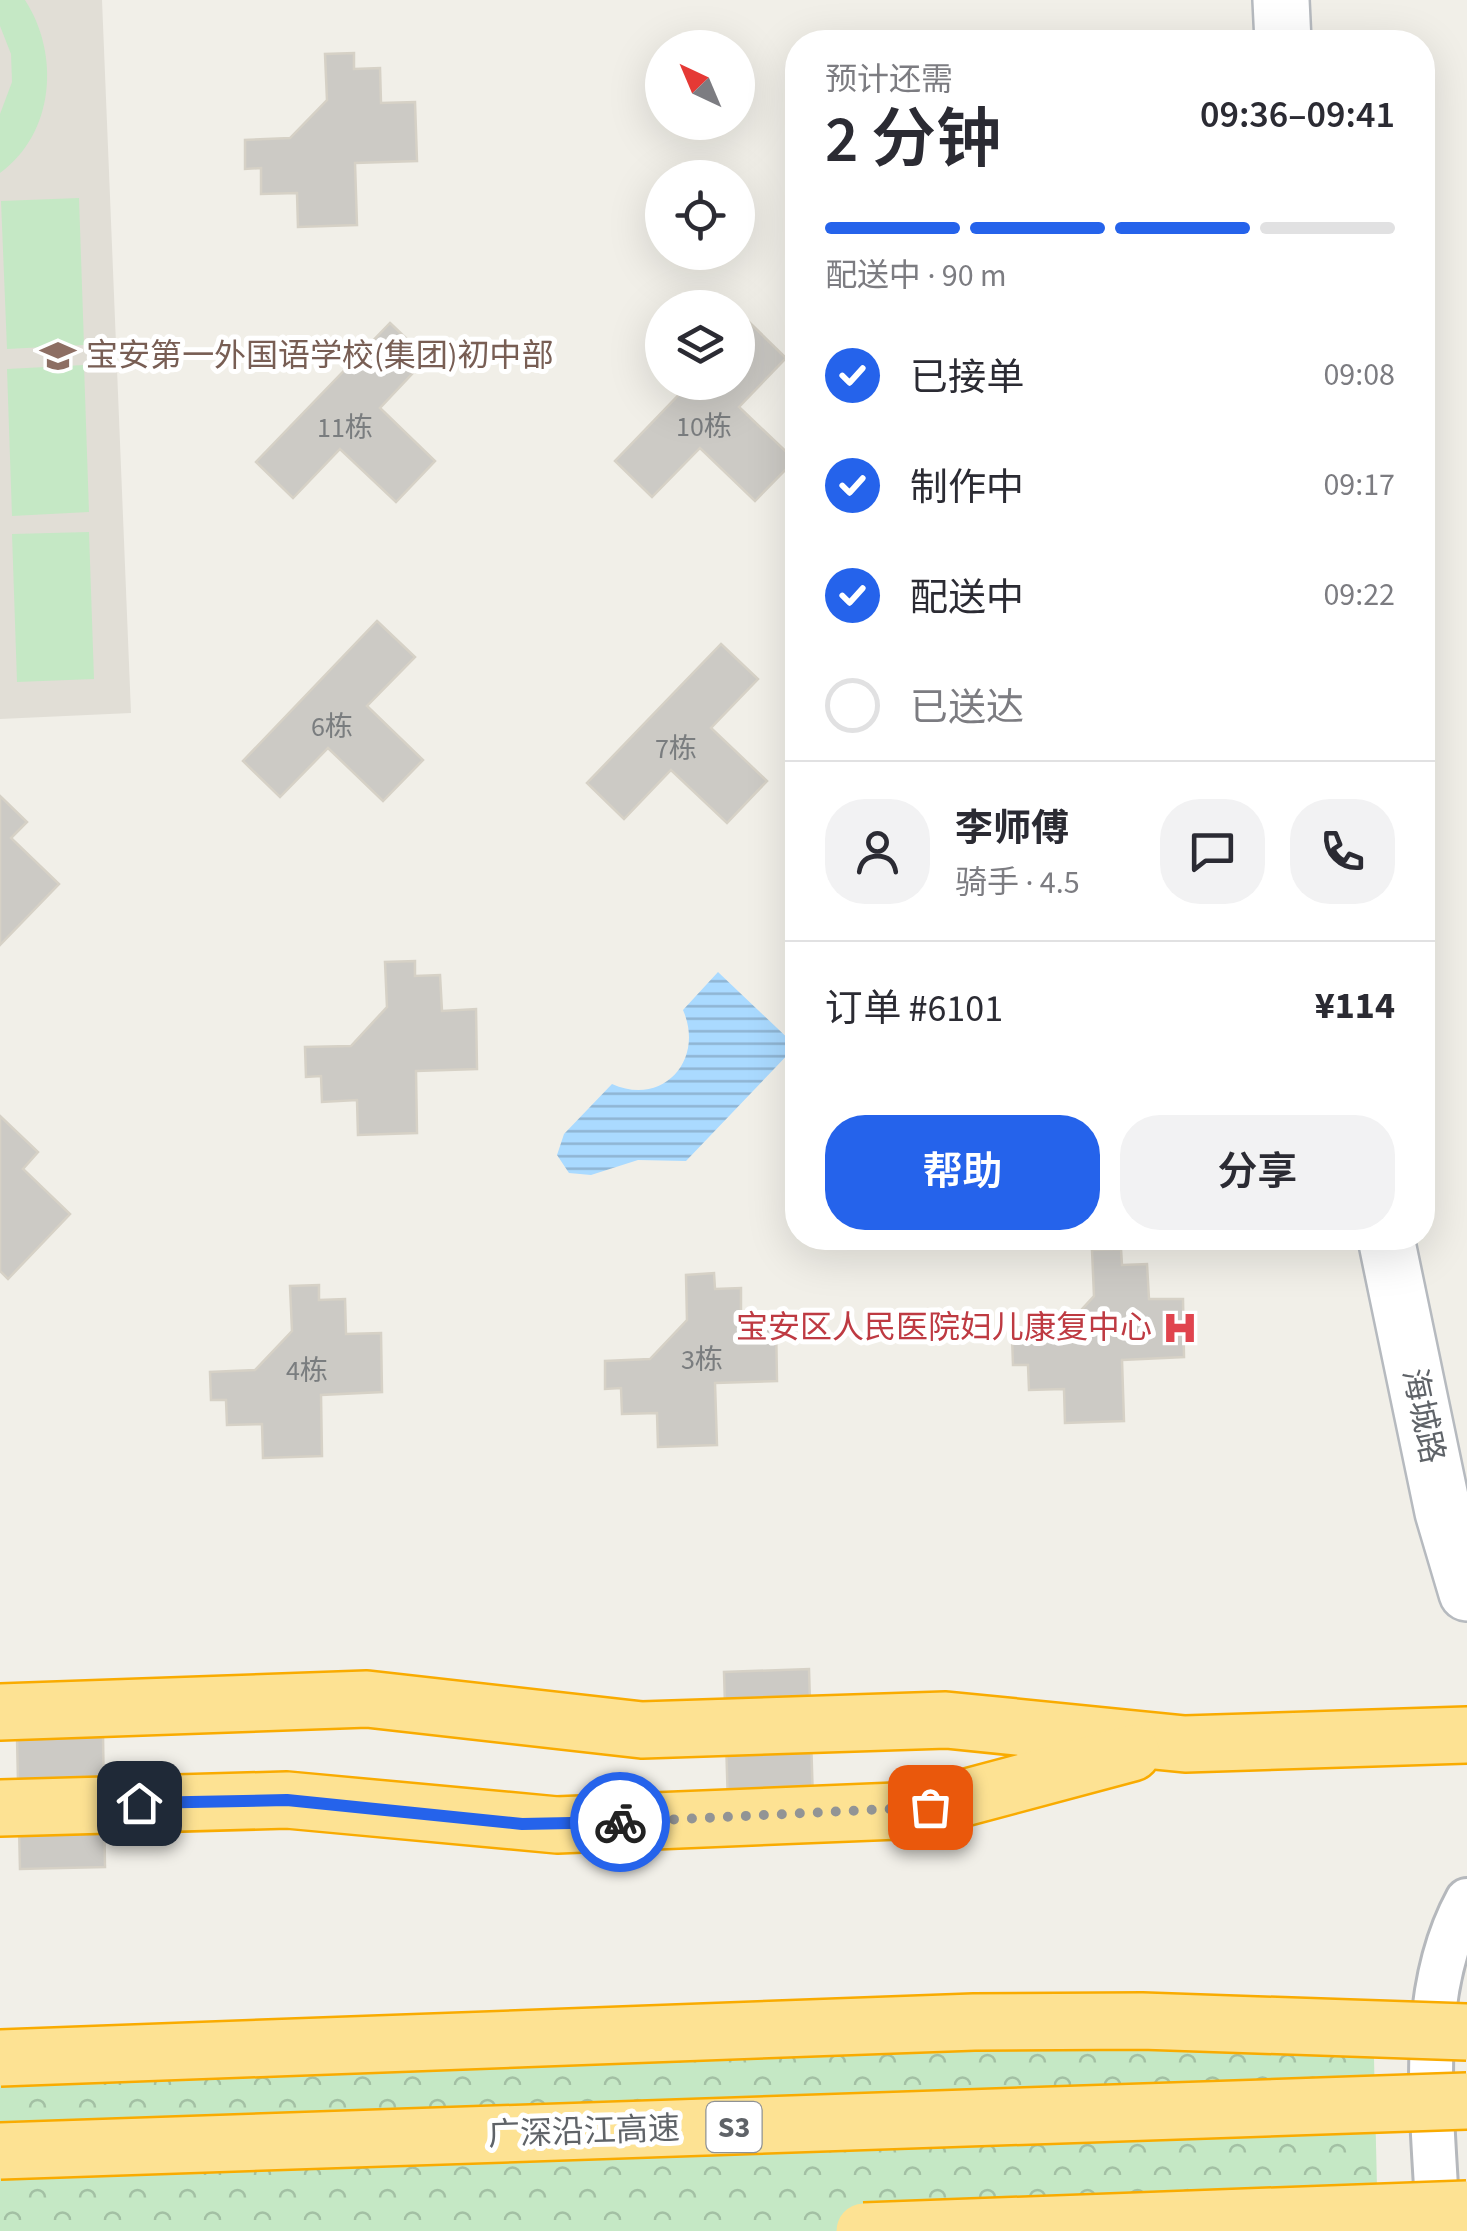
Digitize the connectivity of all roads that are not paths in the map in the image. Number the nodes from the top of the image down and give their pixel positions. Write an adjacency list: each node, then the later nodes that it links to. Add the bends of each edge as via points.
1 (1281, 0): 2 (main road)
2 (1282, 30)
3 (1389, 1250): 4 (main road, 海城路)
4 (1467, 1593)
5 (0, 1712): 7 (highway, via 367,1699 602,1728 946,1720)
6 (1467, 1735): 7 (highway)
7 (1184, 1744): 8 (highway, via 897,1811 558,1825 271,1800)
8 (0, 1808)
9 (1467, 1900): 16 (street, via 1435,1994)
10 (1467, 2032): 11 (highway, bridge, via 974,2022)
11 (0, 2058)
12 (1467, 2101): 13 (highway, 广深沿江高速 / S3, bridge)
13 (0, 2152)
14 (1467, 2209): 15 (highway, bridge)
15 (864, 2231)
16 (1438, 2231)

